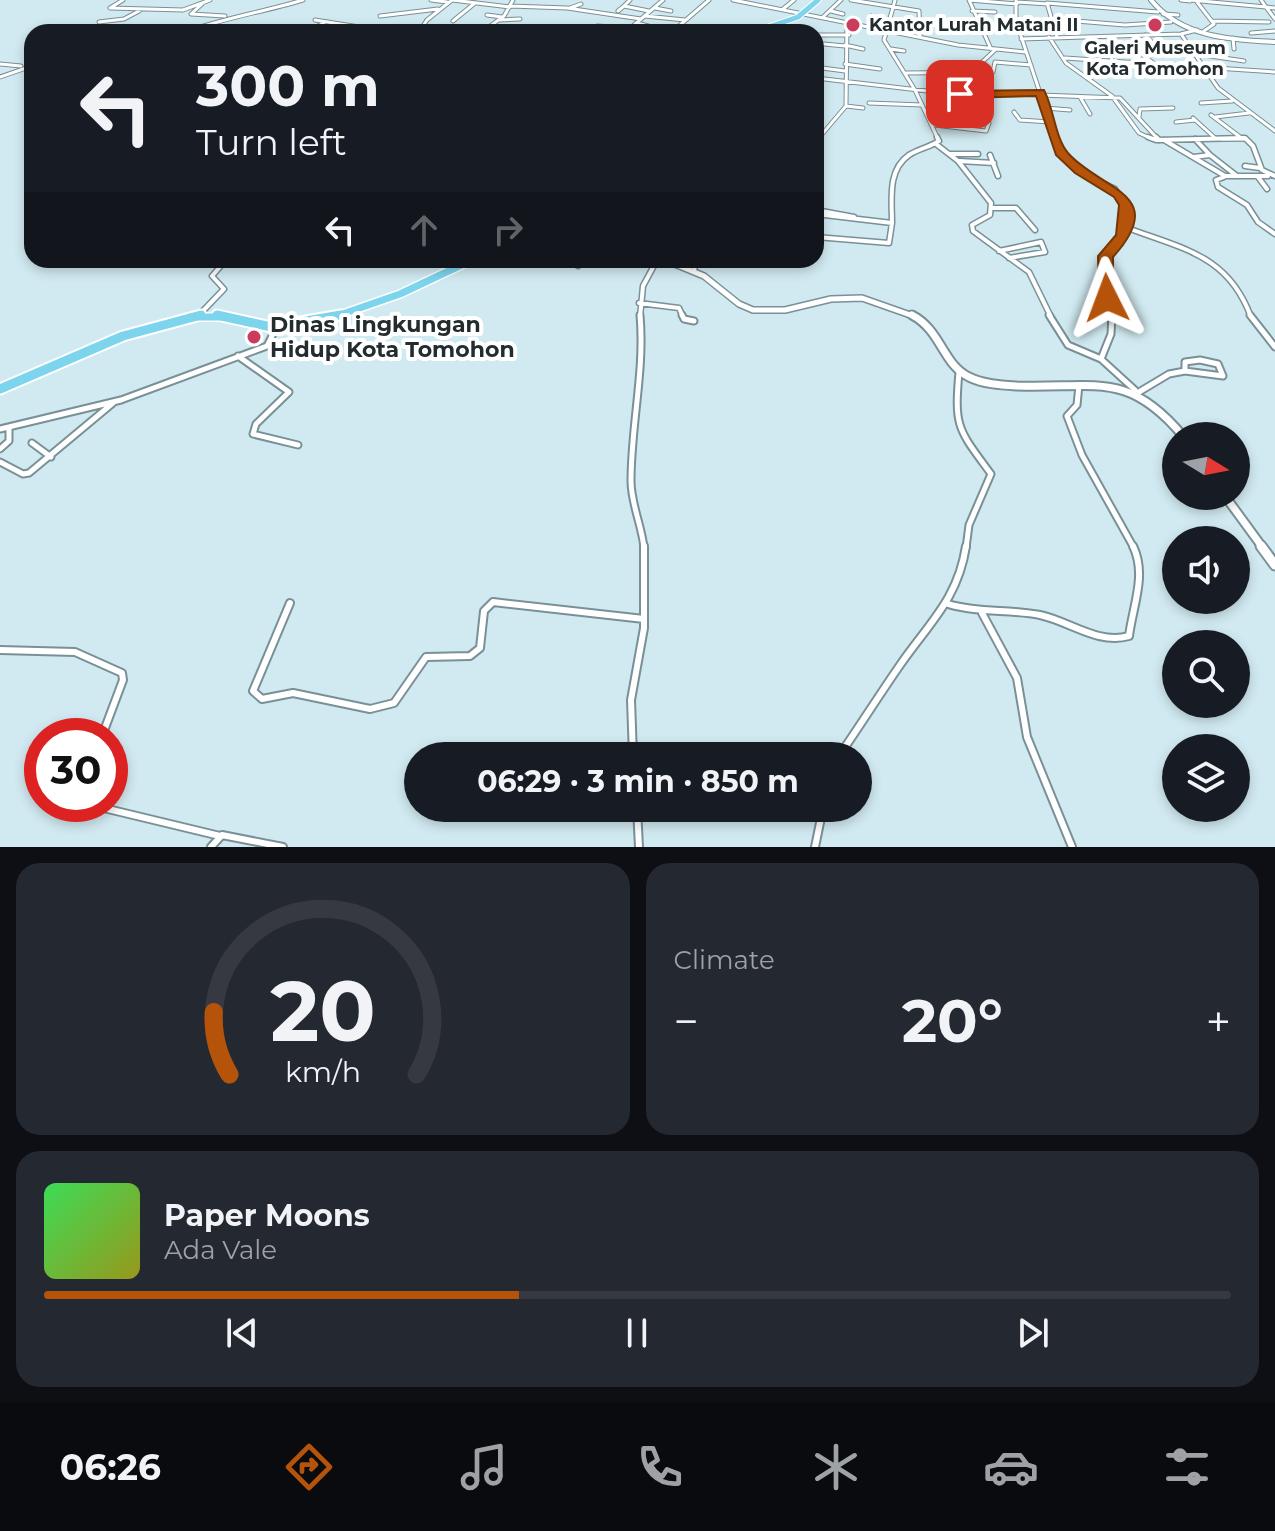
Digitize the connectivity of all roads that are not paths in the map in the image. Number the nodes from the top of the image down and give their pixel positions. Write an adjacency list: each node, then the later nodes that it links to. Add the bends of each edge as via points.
1 (123, 0): 40 (street, via 110,8)
2 (210, 0): 29 (street)
3 (279, 0): 24 (street)
4 (303, 0): 24 (street)
5 (431, 0): 25 (street)
6 (513, 0): 32 (street)
7 (630, 0): 31 (street)
8 (663, 0): 36 (street)
9 (709, 0): 66 (street)
10 (733, 0): 39 (street)
11 (794, 0): 39 (street)
12 (818, 0): 47 (highway)
13 (841, 0): 44 (street)
14 (851, 0): 22 (street)
15 (895, 0): 33 (street)
16 (967, 0): 17 (street); 45 (street)
17 (978, 0): 27 (street)
18 (1151, 0): 48 (main road)
19 (1181, 0): 20 (street)
20 (1190, 0): 23 (street)
21 (1261, 0): 34 (street)
22 (867, 1): 33 (street)
23 (1197, 1): 34 (street); 68 (street)
24 (293, 2): 57 (street)
25 (448, 2): 26 (street); 38 (street)
26 (476, 2): 32 (street); 67 (street)
27 (1017, 2): 28 (street); 101 (street)
28 (1047, 2): 48 (street); 63 (street)
29 (201, 3): 40 (street, via 185,10); 57 (street, via 191,14)
30 (581, 4): 35 (street)
31 (624, 6): 41 (street); 42 (street)
32 (510, 7): 35 (street); 60 (street)
33 (895, 7): 87 (street); 96 (street, via 919,11)
34 (1266, 7): 37 (street); 69 (street)
35 (569, 8): 61 (street)
36 (654, 8): 42 (street); 43 (street)
37 (1275, 8)
38 (439, 9): 53 (street, via 417,6); 81 (street)
39 (783, 9): 47 (street)
40 (140, 11): 70 (street)
41 (618, 11)
42 (649, 11): 61 (street)
43 (671, 11)
44 (830, 11): 49 (street); 58 (street)
45 (972, 11): 46 (street); 56 (street)
46 (995, 12)
47 (803, 13): 58 (street); 85 (highway)
48 (1158, 13): 52 (street); 74 (main road)
49 (843, 14)
50 (1225, 14): 64 (street)
51 (487, 15): 60 (street)
52 (1178, 15)
53 (380, 16)
54 (851, 16): 72 (street)
55 (871, 16): 86 (street)
56 (974, 16): 59 (street); 73 (street)
57 (227, 17): 78 (street)
58 (823, 17): 72 (street)
59 (984, 17)
60 (501, 18): 62 (street); 82 (street)
61 (643, 18): 66 (street); 76 (street)
62 (520, 19)
63 (1052, 19): 74 (street, via 1125,25); 99 (street)
64 (1230, 19): 68 (street); 75 (street)
65 (315, 20): 71 (street)
66 (685, 20): 84 (street)
67 (453, 21)
68 (1212, 21): 88 (street, via 1214,26)
69 (1275, 21): 75 (street)
70 (99, 22)
71 (326, 22): 79 (street); 80 (street)
72 (848, 22): 86 (street); 93 (street)
73 (977, 22): 77 (street); 109 (street)
74 (1171, 22): 88 (main road)
75 (1269, 22): 89 (street)
76 (637, 23): 83 (street)
77 (959, 23)
78 (207, 24)
79 (322, 24)
80 (337, 24)
81 (426, 24)
82 (493, 24)
83 (641, 24)
84 (680, 24)
85 (776, 24)
86 (869, 26): 87 (street)
87 (887, 29): 96 (street); 108 (street, via 884,38)
88 (1201, 31): 91 (street); 100 (main road)
89 (1275, 31): 90 (street)
90 (1251, 33)
91 (1181, 34): 95 (street); 114 (street)
92 (824, 35): 93 (street)
93 (849, 35): 105 (street)
94 (1119, 35): 95 (street); 97 (street); 123 (street)
95 (1145, 35): 106 (street)
96 (920, 36): 109 (street)
97 (1080, 36): 99 (street); 104 (street)
98 (1049, 37): 99 (street); 101 (street); 115 (street)
99 (1057, 37)
100 (1233, 38): 102 (main road); 110 (street)
101 (1021, 39): 112 (street)
102 (1275, 42)
103 (824, 44): 105 (street)
104 (1088, 45)
105 (845, 46): 107 (street); 121 (street)
106 (1156, 47)
107 (863, 49)
108 (890, 49): 111 (street); 132 (street)
109 (993, 49): 112 (street); 116 (street)
110 (1234, 49)
111 (904, 51)
112 (1026, 52): 124 (street)
113 (1117, 53): 119 (street, via 1110,54)
114 (1197, 54): 117 (street); 128 (street)
115 (1064, 58): 119 (street); 143 (street)
116 (987, 61): 118 (street); 122 (street)
117 (1244, 61)
118 (995, 63): 124 (street); 132 (street, via 995,71 988,73)
119 (1113, 63): 123 (street)
120 (0, 64): 125 (street)
121 (845, 64): 129 (street); 130 (street)
122 (980, 64)
123 (1153, 64): 128 (street)
124 (1031, 65): 141 (street)
125 (24, 67)
126 (24, 68): 133 (street)
127 (824, 68): 130 (street)
128 (1205, 68): 131 (street); 146 (street)
129 (880, 69)
130 (845, 71): 136 (street)
131 (1275, 72)
132 (905, 73): 137 (street)
133 (0, 77)
134 (824, 79): 136 (street)
135 (955, 81): 139 (street)
136 (847, 82): 137 (street); 150 (street)
137 (915, 90): 139 (street); 149 (street)
138 (1006, 93): 140 (street); 141 (street); 145 (street)
139 (960, 94): 140 (street); 163 (street)
140 (990, 94): 144 (street)
141 (1041, 94): 142 (street); 152 (street)
142 (1079, 96): 143 (street); 157 (street)
143 (1112, 96): 158 (street, via 1125,100); 168 (street, via 1139,133)
144 (995, 101)
145 (1010, 101)
146 (1233, 101): 148 (street); 156 (street)
147 (869, 103): 149 (street)
148 (1201, 103)
149 (923, 105): 162 (street)
150 (846, 106): 151 (street); 165 (street)
151 (863, 108)
152 (1045, 108): 154 (street); 159 (street)
153 (1173, 108): 158 (street, via 1140,109)
154 (1070, 110)
155 (1014, 112): 159 (street, via 1019,119)
156 (1251, 113): 164 (street); 167 (street, via 1213,116)
157 (1090, 114)
158 (1139, 117): 168 (street)
159 (1050, 122): 189 (street, via 1067,161 1120,194)
160 (1176, 122): 169 (street, via 1194,119)
161 (989, 123): 163 (street, via 986,131)
162 (934, 125): 163 (street); 170 (street)
163 (960, 128)
164 (1275, 131)
165 (824, 132)
166 (1194, 138): 168 (street); 169 (street); 174 (street)
167 (1241, 138): 169 (street); 179 (street, via 1253,146)
168 (1161, 139): 175 (street)
169 (1216, 139)
170 (936, 144): 171 (street); 188 (street, via 909,156 898,168 891,182)
171 (949, 154): 172 (street); 176 (street)
172 (978, 154)
173 (990, 155): 177 (street)
174 (1210, 155): 175 (street); 182 (street)
175 (1192, 158): 181 (street)
176 (958, 161): 177 (street); 186 (street)
177 (994, 163): 180 (street)
178 (1245, 166): 179 (street)
179 (1260, 168): 184 (street)
180 (998, 176)
181 (1225, 176): 182 (street); 191 (street, via 1216,180 1218,187 1249,205 1258,222)
182 (1237, 176): 183 (street)
183 (1257, 176): 184 (street); 185 (street)
184 (1272, 176)
185 (1267, 189)
186 (992, 208): 190 (street, via 1016,208); 193 (street, via 971,229)
187 (824, 213): 188 (street)
188 (892, 223): 192 (street, via 889,243)
189 (1125, 227): 205 (street, via 1212,261 1243,291 1252,320); 207 (street, via 1123,237 1105,256 1115,330)
190 (1035, 230)
191 (1275, 234)
192 (824, 238)
193 (998, 251): 194 (street); 194 (street, via 1041,242 1045,252)
194 (1009, 258): 207 (street, via 1030,273 1068,345)
195 (219, 268): 202 (street, via 212,276 224,289)
196 (451, 268): 204 (highway, via 348,311)
197 (653, 268): 201 (street)
198 (686, 268): 200 (main road)
199 (695, 268): 200 (street)
200 (694, 271): 209 (main road, via 753,310 842,297 878,302 927,324)
201 (639, 303): 203 (street, via 679,308 684,319); 227 (street, via 643,349 635,392 631,485 644,545)
202 (199, 315): 204 (highway); 211 (highway, via 126,337)
203 (694, 321)
204 (277, 326): 206 (street, via 269,345)
205 (1275, 347)
206 (238, 356): 213 (street); 218 (street, via 289,392 256,424 253,434)
207 (1101, 359): 212 (street)
208 (1185, 371): 208 (street, via 1220,377 1223,375 1217,363 1200,360 1185,362); 212 (street)
209 (959, 372): 210 (main road, via 975,380 1022,386); 225 (street, via 955,416 991,474 969,525 962,575)
210 (1079, 384): 212 (main road); 226 (street, via 1068,422 1140,561 1129,636 1115,638 1042,615)
211 (0, 389)
212 (1137, 391): 214 (main road)
213 (114, 402): 215 (street); 220 (street)
214 (1172, 422)
215 (9, 427): 216 (street); 219 (street, via 9,441)
216 (0, 429)
217 (32, 443): 220 (street)
218 (298, 445)
219 (0, 449)
220 (51, 457): 221 (street, via 26,474)
221 (0, 462)
222 (1235, 510): 223 (main road)
223 (1275, 565)
224 (290, 603): 227 (street, via 253,691 262,699 290,692 369,709 389,708 426,657 470,656 480,648 484,611 493,602)
225 (948, 604): 226 (street); 231 (street)
226 (981, 612): 240 (street, via 1017,678 1027,737)
227 (644, 619): 230 (street, via 631,700)
228 (0, 650): 229 (street, via 75,652 122,673)
229 (109, 718)
230 (632, 742)
231 (848, 742)
232 (128, 814): 235 (street)
233 (638, 822): 238 (street)
234 (820, 822): 239 (street)
235 (220, 836): 236 (street); 237 (street)
236 (211, 847)
237 (283, 847)
238 (639, 847)
239 (815, 847)
240 (1072, 847)

